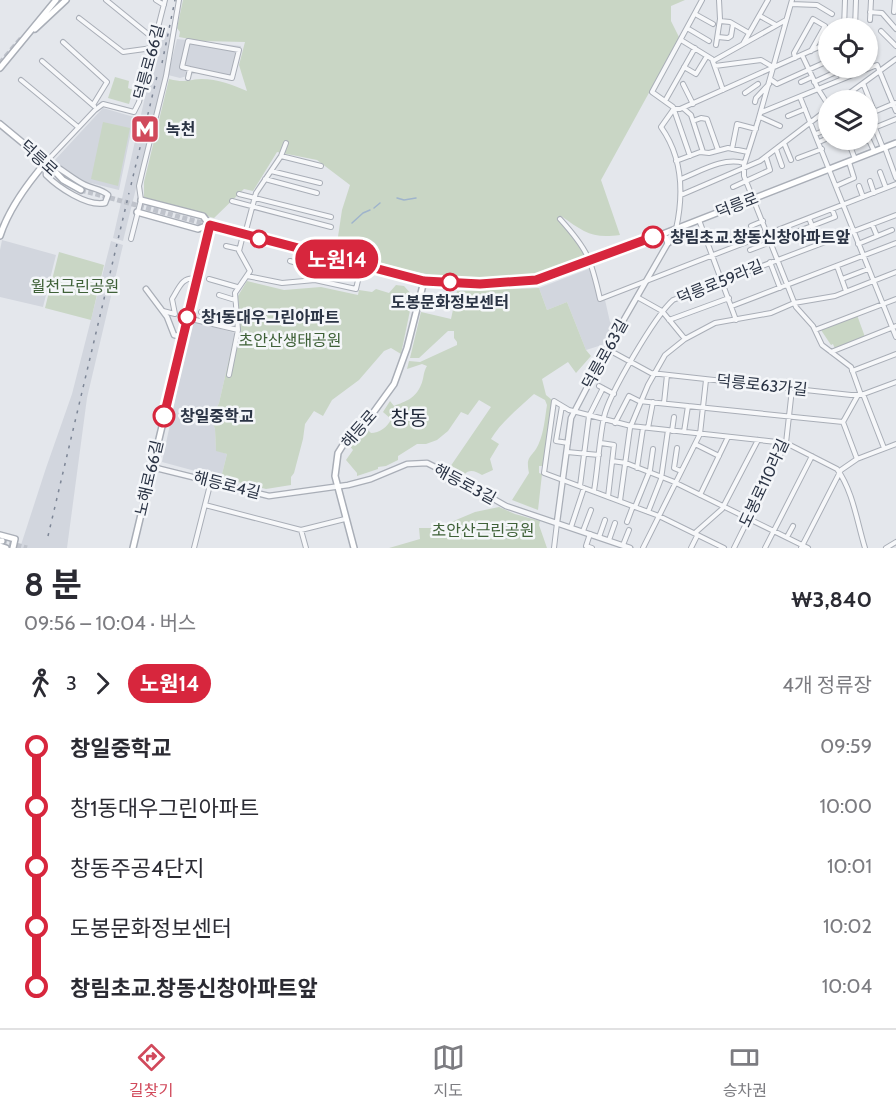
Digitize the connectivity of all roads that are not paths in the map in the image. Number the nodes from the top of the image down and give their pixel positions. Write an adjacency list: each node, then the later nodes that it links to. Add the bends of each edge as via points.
1 (56, 0): 40 (main road)
2 (66, 0): 40 (main road)
3 (106, 0): 35 (street)
4 (156, 0): 14 (street)
5 (179, 0): 149 (street, via 166,76 139,186)
6 (702, 0): 18 (street)
7 (719, 0): 26 (street)
8 (768, 0): 20 (street)
9 (845, 0): 22 (street)
10 (856, 0): 23 (street)
11 (871, 0): 16 (street)
12 (895, 0): 17 (street)
13 (791, 2): 15 (street); 25 (street)
14 (165, 3): 35 (street, 덕릉로66길)
15 (817, 3): 19 (street)
16 (870, 12): 24 (street); 31 (street, via 882,12)
17 (894, 12)
18 (694, 14): 27 (street); 30 (street)
19 (832, 14)
20 (760, 16): 29 (street); 33 (street)
21 (79, 18): 44 (street, via 123,52)
22 (844, 18)
23 (855, 18)
24 (870, 18)
25 (786, 20): 29 (street); 58 (street)
26 (720, 21): 28 (street); 34 (street)
27 (713, 24)
28 (733, 24): 33 (street); 34 (street, via 728,38)
29 (776, 26): 39 (street)
30 (687, 28): 36 (street); 37 (street)
31 (896, 29)
32 (881, 31): 42 (street)
33 (749, 33): 39 (street)
34 (718, 37): 41 (street)
35 (154, 39): 44 (street, 덕릉로66길)
36 (681, 40): 45 (street); 81 (street, via 652,92)
37 (709, 41)
38 (63, 42): 85 (street, via 107,82)
39 (743, 44): 52 (street)
40 (19, 45): 57 (main road)
41 (716, 45)
42 (896, 46)
43 (818, 47): 46 (street)
44 (152, 48): 85 (street, 덕릉로66길, via 134,112 103,104)
45 (695, 48): 48 (street); 55 (street)
46 (810, 51): 47 (street); 49 (street, via 825,26 813,19 794,53)
47 (802, 55): 49 (street); 60 (street)
48 (707, 56): 52 (street); 55 (street, via 696,74)
49 (795, 58): 58 (street)
50 (894, 60): 61 (street); 62 (street)
51 (42, 61): 85 (street)
52 (713, 61): 54 (street)
53 (818, 65): 60 (street)
54 (715, 66): 58 (street, via 762,60); 75 (street)
55 (684, 67): 81 (street)
56 (878, 67): 62 (street)
57 (0, 68)
58 (774, 68): 63 (street); 68 (street)
59 (190, 69): 59 (street, via 182,67 188,41 239,50 232,78); 65 (street)
60 (808, 69): 64 (street); 68 (street, via 777,84)
61 (896, 69)
62 (880, 71): 71 (street); 84 (street)
63 (753, 77): 73 (street); 75 (street)
64 (812, 77): 69 (street); 70 (street)
65 (188, 78)
66 (842, 79): 70 (street, via 838,71); 74 (street)
67 (21, 80): 100 (street)
68 (770, 82): 76 (street); 91 (street)
69 (801, 82)
70 (814, 82): 74 (street)
71 (863, 83): 77 (street); 78 (street)
72 (683, 84): 83 (street)
73 (758, 84): 76 (street); 79 (street)
74 (818, 89): 80 (street)
75 (723, 90): 83 (street)
76 (762, 90): 82 (street)
77 (853, 90)
78 (865, 90)
79 (745, 93)
80 (800, 97): 88 (street); 91 (street)
81 (665, 101): 87 (street)
82 (755, 102)
83 (693, 104): 86 (street)
84 (895, 104): 89 (street); 90 (street)
85 (95, 106): 100 (street)
86 (683, 108): 87 (street); 95 (street)
87 (673, 109): 119 (street); 125 (street, via 661,127)
88 (806, 109): 92 (street); 96 (street)
89 (878, 110)
90 (896, 111)
91 (760, 115): 98 (street); 101 (street)
92 (788, 116)
93 (818, 117): 96 (street)
94 (896, 119): 99 (street)
95 (693, 121): 111 (street, via 707,120); 115 (street)
96 (811, 122): 102 (street); 106 (street)
97 (0, 124): 124 (main road, 덕릉로)
98 (780, 126)
99 (878, 126)
100 (78, 127): 124 (street)
101 (756, 129): 109 (street, via 737,124); 116 (street)
102 (816, 134): 104 (street)
103 (878, 137): 108 (street)
104 (818, 139)
105 (286, 143): 118 (street)
106 (784, 143): 110 (street); 122 (street)
107 (896, 143): 108 (main road, 덕릉로)
108 (884, 148): 117 (main road, 덕릉로); 133 (street)
109 (732, 149): 111 (street); 116 (street)
110 (776, 149): 120 (street); 128 (street)
111 (718, 150): 115 (street)
112 (819, 150): 121 (street)
113 (822, 150): 130 (street)
114 (851, 150): 123 (street)
115 (703, 152): 119 (street)
116 (748, 152): 126 (street)
117 (874, 152): 123 (main road, 덕릉로)
118 (281, 156): 127 (street); 131 (street)
119 (690, 156): 125 (street)
120 (766, 157): 129 (street); 136 (street, via 770,170)
121 (798, 158)
122 (791, 160)
123 (852, 160): 130 (main road, 덕릉로); 140 (street, via 854,178)
124 (46, 162): 124 (street, via 46,175 56,185 83,199 105,203 108,195 104,192 82,184); 144 (main road, 덕릉로, via 63,180); 177 (main road, via 8,214)
125 (676, 162): 135 (street)
126 (744, 163): 129 (street); 135 (street, via 725,162)
127 (321, 166)
128 (782, 166)
129 (744, 169): 136 (street); 148 (street)
130 (830, 169): 140 (street); 152 (main road, 덕릉로)
131 (271, 171): 134 (street); 138 (street)
132 (880, 172): 143 (street)
133 (896, 178)
134 (265, 179): 145 (street); 150 (street)
135 (681, 179): 148 (street)
136 (746, 181): 142 (street); 152 (street)
137 (870, 181): 146 (street)
138 (320, 183)
139 (896, 184): 143 (street)
140 (836, 186): 154 (street)
141 (859, 186): 151 (street)
142 (733, 187)
143 (886, 188): 146 (street)
144 (81, 190)
145 (317, 193)
146 (874, 193): 151 (street)
147 (239, 194): 150 (street)
148 (681, 195): 171 (street)
149 (140, 197): 155 (main road); 158 (street)
150 (255, 197): 156 (street); 160 (street)
151 (863, 197): 154 (street)
152 (754, 198): 164 (main road, 덕릉로); 165 (street)
153 (232, 201): 156 (street)
154 (844, 204): 157 (street); 173 (street)
155 (163, 206): 161 (main road, via 155,211); 166 (main road, via 203,216)
156 (253, 206): 170 (street); 175 (street)
157 (832, 209): 162 (street); 168 (street, via 835,217)
158 (137, 213): 161 (main road); 179 (street)
159 (896, 215): 167 (street, 덕릉로59라길)
160 (331, 217)
161 (159, 218): 166 (main road, via 198,229)
162 (809, 218): 168 (street); 174 (street)
163 (560, 219): 192 (street, via 580,241)
164 (699, 220): 171 (main road, 덕릉로); 188 (street)
165 (763, 221): 169 (street); 174 (street)
166 (208, 224): 175 (main road, 덕릉로); 199 (main road, 노해로66길)
167 (872, 224): 173 (street, 덕릉로59라길); 178 (street)
168 (812, 225): 180 (street); 184 (street)
169 (751, 226)
170 (331, 227)
171 (676, 229): 176 (main road, 덕릉로); 181 (street, 덕릉로63길)
172 (892, 230): 178 (street)
173 (854, 231): 182 (street); 184 (street, 덕릉로59라길)
174 (768, 234): 180 (street); 188 (street)
175 (244, 235): 186 (street); 205 (main road, 덕릉로)
176 (661, 235): 181 (main road); 192 (main road, 덕릉로)
177 (0, 236)
178 (877, 236): 182 (street)
179 (131, 239)
180 (771, 242): 187 (street); 190 (street)
181 (668, 243): 201 (street, 덕릉로63길)
182 (858, 243): 189 (street)
183 (896, 243): 189 (street)
184 (819, 244): 190 (street, 덕릉로59라길)
185 (226, 246): 186 (street)
186 (239, 249): 198 (street, via 250,271)
187 (750, 250)
188 (713, 255): 201 (street); 206 (street)
189 (863, 256): 194 (street); 196 (street)
190 (778, 260): 193 (street, 덕릉로59라길); 207 (street)
191 (290, 261): 195 (street)
192 (591, 262): 201 (street, 덕릉로63길, via 600,299); 205 (main road, 덕릉로, via 536,280 480,284)
193 (770, 262): 206 (street, 덕릉로59라길); 209 (street, 덕릉로59라길)
194 (837, 266): 202 (street); 207 (street)
195 (318, 269): 203 (street); 203 (street, via 359,276 356,289)
196 (868, 269): 202 (street); 204 (street)
197 (896, 272): 204 (street)
198 (246, 276): 203 (street, via 282,283); 208 (street)
199 (196, 279): 220 (street, via 185,279 171,299 175,314); 223 (main road, 노해로66길)
200 (209, 279): 208 (street)
201 (647, 279): 213 (street, 덕릉로63길)
202 (842, 279): 211 (street)
203 (315, 280)
204 (873, 280): 211 (street); 218 (street)
205 (424, 281): 291 (main road, 해등로, via 400,370 381,405 348,437 338,453 334,476)
206 (723, 281): 214 (street); 221 (street, 덕릉로59라길, via 673,300)
207 (788, 285): 209 (street); 217 (street)
208 (237, 287): 216 (street)
209 (780, 288): 219 (street)
210 (146, 289): 220 (street)
211 (846, 291): 217 (street)
212 (219, 295): 216 (street)
213 (637, 297): 221 (street); 233 (street, 덕릉로63길)
214 (729, 298): 219 (street); 224 (street)
215 (896, 299): 218 (street)
216 (235, 300): 226 (street)
217 (794, 303): 225 (street, via 771,313); 229 (street)
218 (882, 304): 227 (street); 229 (street)
219 (732, 306): 225 (street)
220 (162, 310): 230 (street, via 174,335)
221 (662, 311): 224 (street); 236 (street, 덕릉로59라길)
222 (201, 312): 226 (street)
223 (187, 318): 228 (street); 230 (main road, 노해로66길)
224 (669, 320): 232 (street)
225 (736, 320): 232 (street, via 715,323)
226 (237, 321): 228 (street)
227 (894, 327): 231 (street); 234 (street)
228 (238, 330): 239 (street)
229 (815, 330): 234 (street)
230 (182, 337): 282 (main road, 노해로66길)
231 (896, 337)
232 (685, 339): 238 (street, via 665,355)
233 (607, 350): 236 (street, 덕릉로63가길); 252 (street, 덕릉로63길)
234 (830, 352): 237 (street)
235 (896, 354): 237 (street)
236 (631, 363): 238 (street, 덕릉로63가길); 244 (street, 덕릉로59라길)
237 (852, 371): 245 (street)
238 (655, 374): 240 (street, 덕릉로63가길); 246 (street)
239 (229, 375)
240 (667, 375): 241 (street, 덕릉로63가길); 248 (street)
241 (706, 380): 243 (street, 덕릉로63가길); 251 (street)
242 (896, 382): 245 (street)
243 (792, 388): 245 (street, 덕릉로63가길); 254 (street, 도봉로110라길)
244 (614, 394): 253 (street, 덕릉로63길, via 601,387); 256 (street, 덕릉로59라길)
245 (861, 394): 257 (street); 272 (street)
246 (642, 400): 247 (street, 도봉로110라길); 258 (street, via 629,396); 259 (street)
247 (652, 402): 248 (street, 도봉로110라길); 260 (street)
248 (664, 403): 250 (street, 도봉로110라길)
249 (562, 406): 252 (street); 267 (street, via 556,441); 288 (street, via 554,401 544,473)
250 (687, 406): 251 (street, 도봉로110라길); 262 (street)
251 (704, 408): 254 (street, 도봉로110라길); 263 (street)
252 (574, 411): 253 (street); 267 (street, 덕릉로63길)
253 (589, 416): 256 (street); 275 (street, 덕릉로63길)
254 (789, 416): 257 (street, 도봉로110라길); 268 (street, 도봉로110라길)
255 (674, 417): 261 (street)
256 (604, 420): 258 (street); 266 (street, 덕릉로59라길)
257 (843, 422): 279 (street)
258 (615, 423): 259 (street)
259 (631, 426): 260 (street); 281 (street)
260 (646, 428): 261 (street); 283 (street)
261 (670, 431): 262 (street); 287 (street)
262 (684, 432): 263 (street)
263 (700, 434): 264 (street); 269 (street)
264 (728, 437): 265 (street); 277 (street)
265 (758, 440): 268 (street); 299 (street)
266 (601, 442): 276 (street, 덕릉로59라길); 280 (street, via 614,445)
267 (568, 443): 274 (street, 덕릉로63길)
268 (786, 443): 278 (street); 304 (street, 도봉로110라길)
269 (695, 444): 277 (street); 284 (street)
270 (896, 444): 272 (street)
271 (677, 448): 284 (street, via 674,468)
272 (884, 448): 279 (street)
273 (653, 449): 285 (street)
274 (567, 452): 275 (street); 288 (street, 덕릉로63길)
275 (584, 453): 276 (street); 292 (street, 덕릉로63길)
276 (599, 455): 293 (street, 덕릉로59라길)
277 (719, 456): 294 (street)
278 (812, 456): 286 (street); 314 (street)
279 (858, 459): 286 (street)
280 (612, 461): 281 (street); 295 (street)
281 (626, 463): 283 (street); 296 (street)
282 (152, 466): 289 (street, 해등로4길); 326 (main road, 노해로66길)
283 (638, 468): 285 (street)
284 (681, 471): 290 (street)
285 (649, 472): 287 (street); 298 (street)
286 (839, 472): 323 (street); 339 (street, via 848,488)
287 (661, 477): 290 (street); 301 (street)
288 (563, 480): 292 (street); 306 (street, 덕릉로63길)
289 (211, 481): 291 (street, 해등로4길, via 269,496); 297 (street)
290 (676, 483): 294 (street); 302 (street)
291 (337, 486): 303 (main road, 해등로); 306 (street, 해등로3길, via 371,479 407,464 427,463 506,506)
292 (582, 487): 293 (street); 310 (street, 덕릉로63길)
293 (594, 491): 295 (street)
294 (700, 495): 299 (street)
295 (608, 497): 296 (street)
296 (620, 501): 298 (street)
297 (205, 505): 312 (street); 327 (street)
298 (634, 506): 301 (street); 307 (street)
299 (724, 507): 304 (street); 316 (street)
300 (591, 510): 313 (street)
301 (648, 512): 302 (street)
302 (659, 516): 316 (street); 333 (street)
303 (345, 519): 312 (street); 329 (main road, 해등로)
304 (748, 519): 314 (street); 336 (street, 도봉로110라길)
305 (605, 520): 317 (street)
306 (557, 522): 310 (street, 해등로3길); 330 (street)
307 (627, 522)
308 (615, 523): 319 (street)
309 (793, 526): 318 (street)
310 (571, 527): 313 (street, 해등로3길)
311 (629, 530): 322 (street)
312 (301, 531): 328 (street)
313 (583, 531): 315 (street, 해등로3길)
314 (773, 531): 318 (street); 337 (street)
315 (590, 534): 317 (street, 해등로3길); 331 (street, via 586,546)
316 (696, 534): 334 (street); 335 (street)
317 (599, 537): 319 (street, 해등로3길)
318 (787, 537): 323 (street)
319 (609, 540): 322 (street, 해등로3길)
320 (0, 541): 324 (main road); 325 (main road, via 15,539)
321 (896, 542): 340 (street)
322 (623, 545): 332 (street, 해등로3길)
323 (802, 546): 338 (street)
324 (6, 548)
325 (13, 548)
326 (133, 548)
327 (194, 548)
328 (306, 548)
329 (354, 548)
330 (554, 548)
331 (592, 548)
332 (630, 548)
333 (643, 548)
334 (691, 548)
335 (724, 548)
336 (734, 548)
337 (765, 548)
338 (808, 548)
339 (865, 548)
340 (886, 548)

